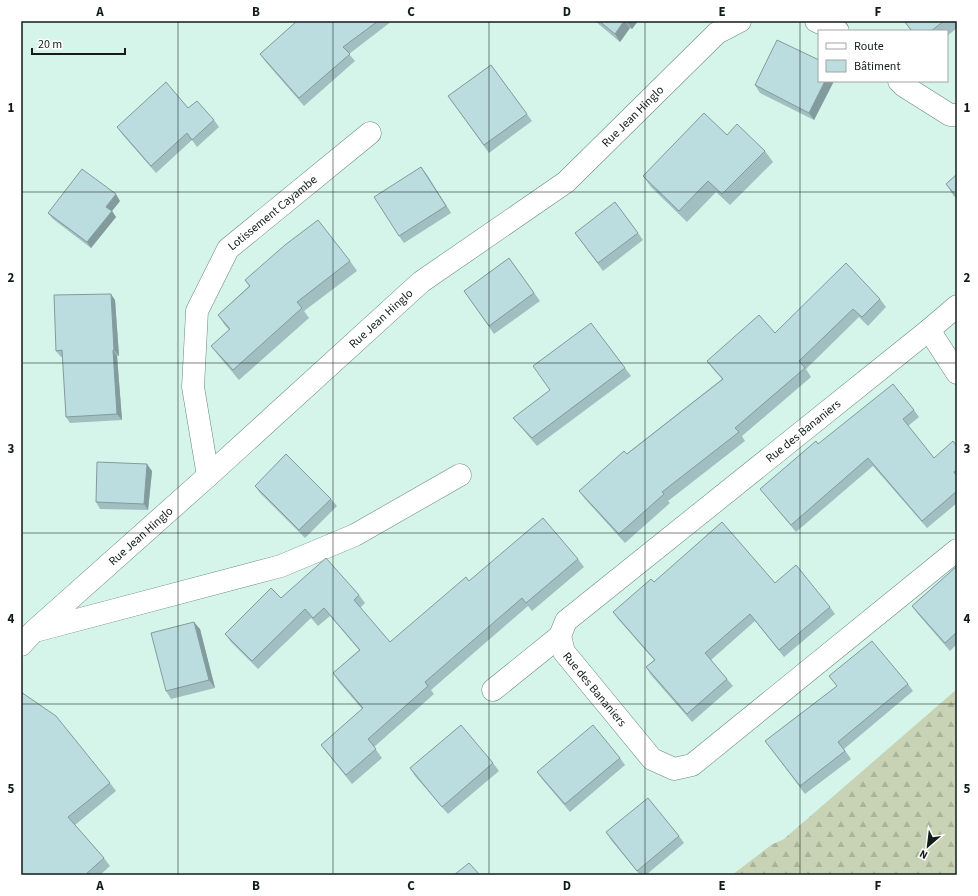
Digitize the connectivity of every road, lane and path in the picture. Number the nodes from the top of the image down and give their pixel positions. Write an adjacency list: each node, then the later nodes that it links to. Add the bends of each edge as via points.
1 (740, 21): 11 (street, Rue Jean Hinglo, via 717,33 566,182 422,282)
2 (816, 21): 3 (street)
3 (836, 30)
4 (900, 82): 5 (street, via 950,115)
5 (957, 115)
6 (370, 133): 11 (street, Lotissement Cayambe, via 228,249 197,311 193,387)
7 (957, 306): 8 (street, Rue des Bananiers)
8 (929, 330): 9 (street); 13 (street, Rue des Bananiers, via 566,621)
9 (957, 373)
10 (460, 475): 14 (street, Rue Jean Hinglo, via 355,536 281,566)
11 (208, 476): 14 (street, Rue Jean Hinglo)
12 (957, 550): 13 (street, Rue des Bananiers, via 692,765 674,769 652,759 564,652)
13 (560, 636): 15 (street)
14 (27, 638)
15 (493, 690)

